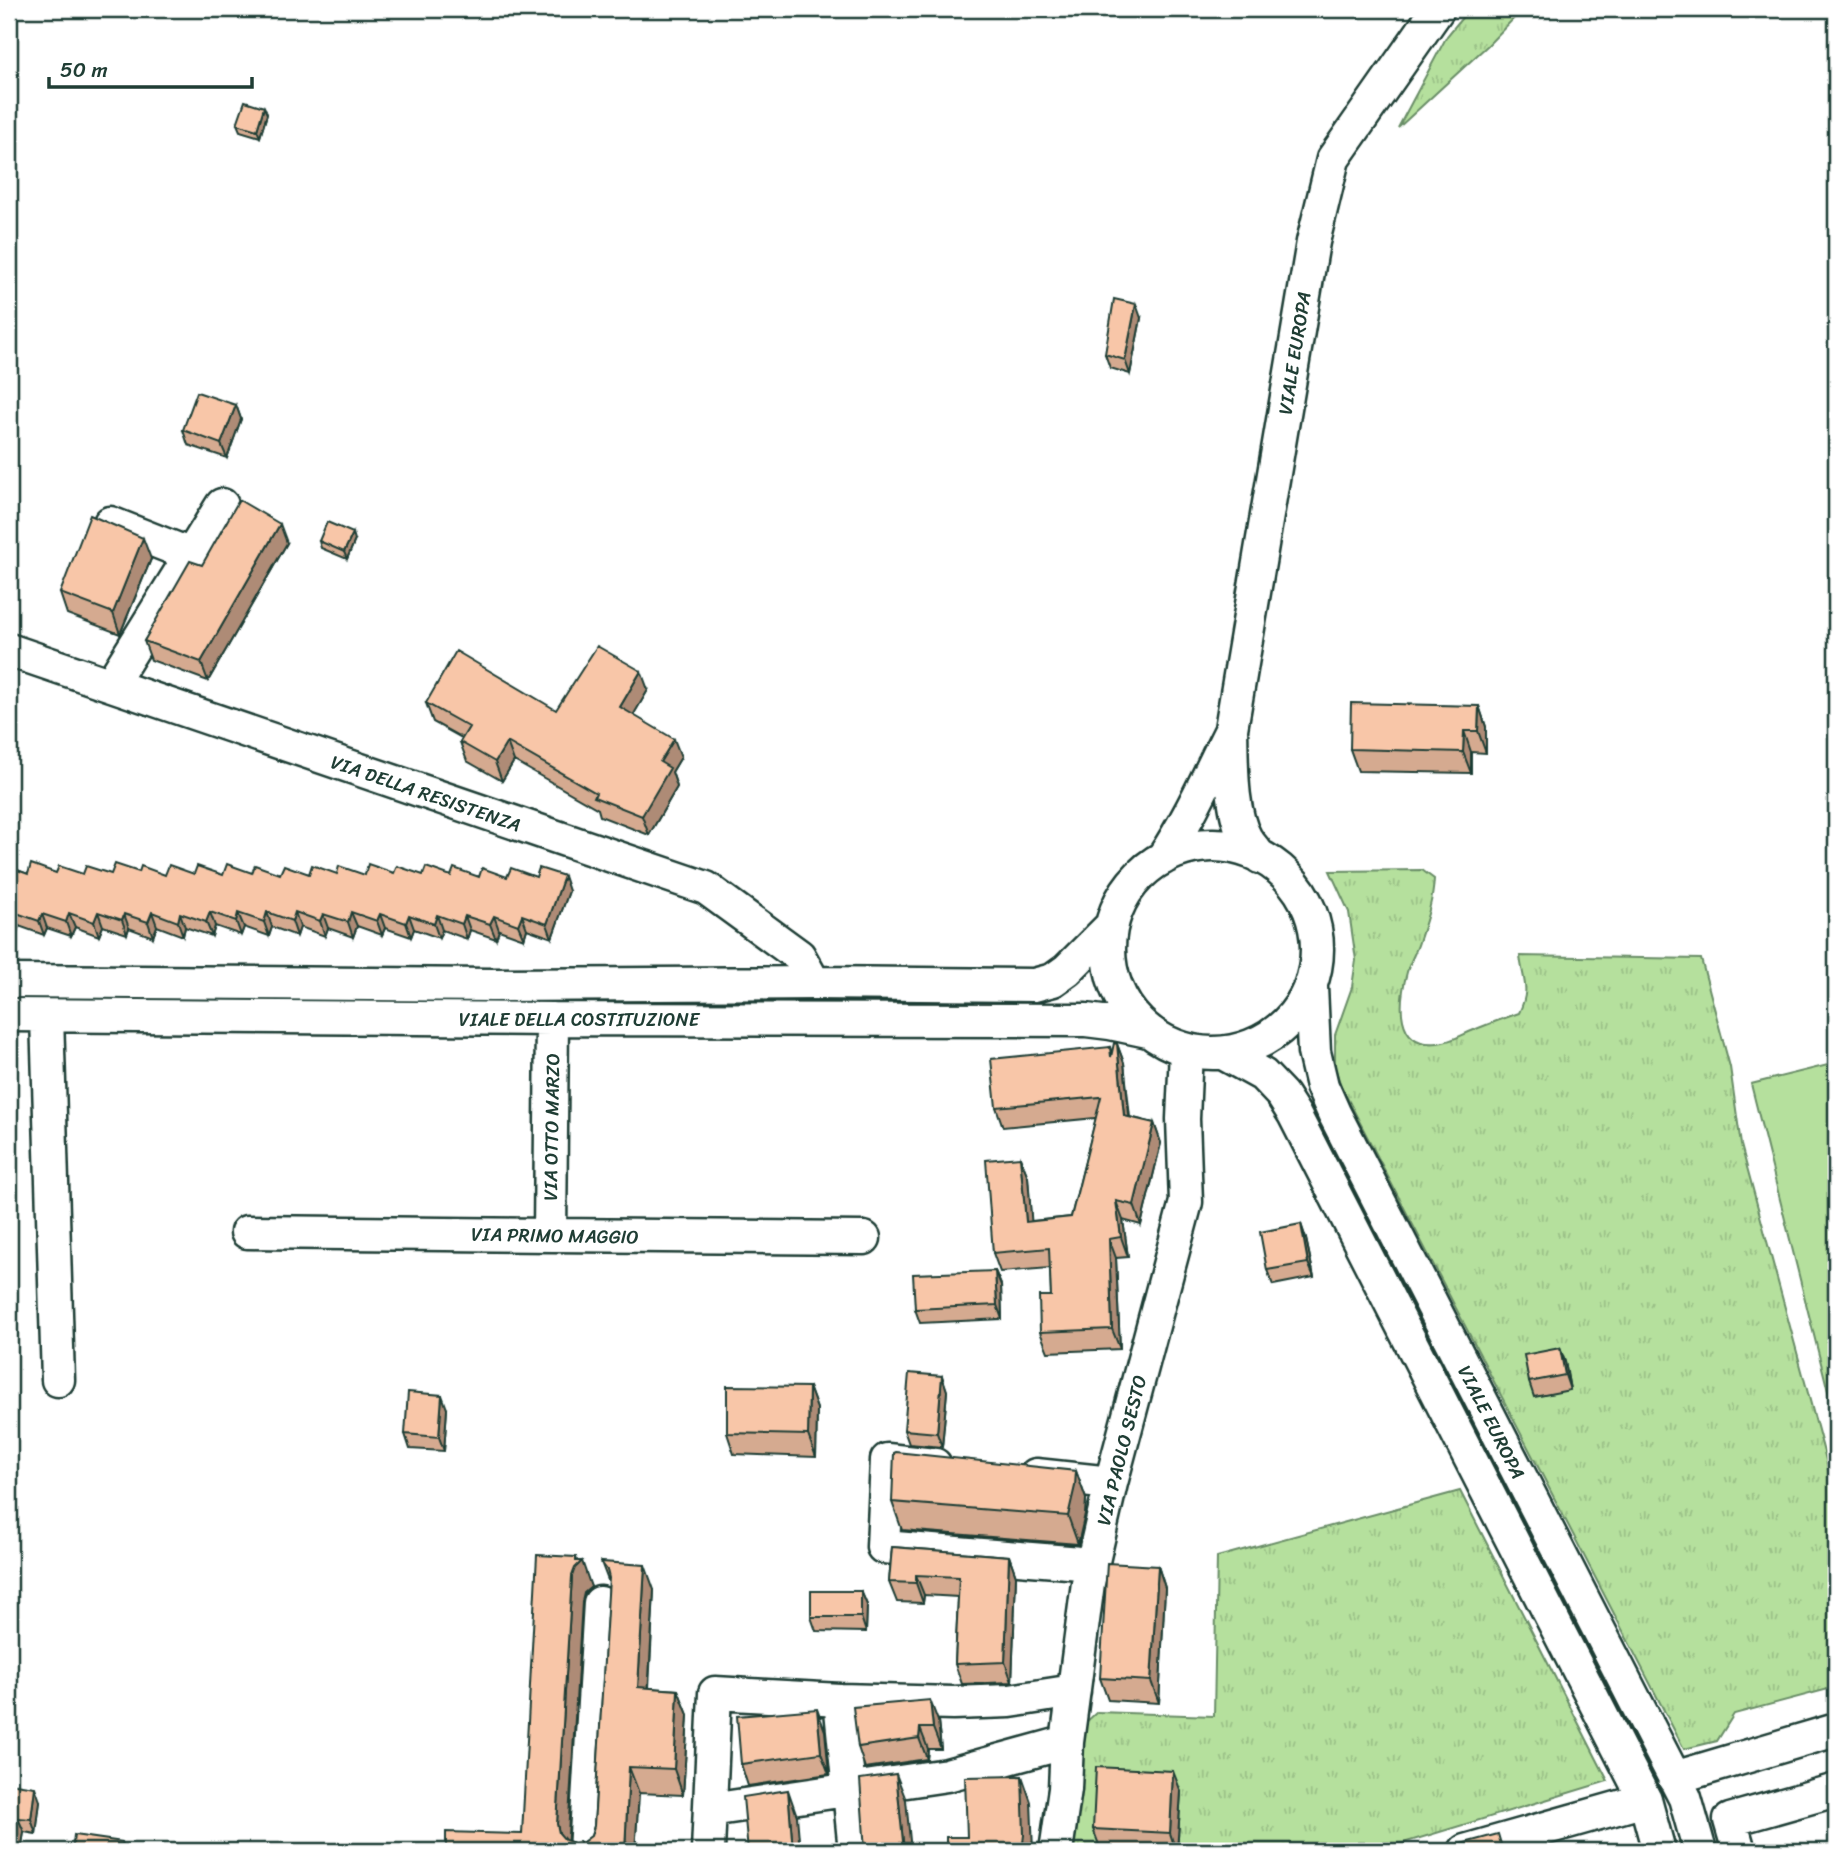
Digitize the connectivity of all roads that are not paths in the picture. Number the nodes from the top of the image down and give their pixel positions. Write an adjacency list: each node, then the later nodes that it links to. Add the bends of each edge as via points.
1 (1438, 9): 7 (street, VIALE EUROPA, via 1333,159 1313,242)
2 (222, 505): 4 (street)
3 (110, 523): 4 (street)
4 (191, 555): 6 (street)
5 (9, 650): 6 (street, VIA DELLA RESISTENZA)
6 (111, 684): 12 (street, VIA DELLA RESISTENZA, via 706,888 799,957)
7 (1231, 729): 8 (street, VIALE EUROPA, via 1237,812 1246,838); 9 (street, VIALE EUROPA)
8 (1260, 857): 9 (street, via 1241,849 1201,846); 13 (street, via 1285,874 1304,898 1315,927 1317,957)
9 (1163, 858): 10 (street, via 1139,876 1121,899)
10 (1111, 926): 12 (street, VIALE DELLA COSTITUZIONE, via 1067,970 1034,985); 17 (street, via 1111,973 1131,1015)
11 (9, 981): 12 (street, VIALE DELLA COSTITUZIONE)
12 (814, 983)
13 (1311, 987): 19 (street, via 1297,1012 1276,1033 1251,1047); 33 (street, VIALE EUROPA, via 1314,1052 1334,1113)
14 (9, 1015): 15 (street, VIALE DELLA COSTITUZIONE)
15 (47, 1016): 16 (street, VIALE DELLA COSTITUZIONE); 23 (street)
16 (552, 1019): 17 (street, VIALE DELLA COSTITUZIONE, via 1086,1020); 21 (street, VIA OTTO MARZO)
17 (1148, 1031): 18 (street)
18 (1186, 1051): 19 (street); 26 (street, VIA PAOLO SESTO, via 1186,1202)
19 (1223, 1053): 36 (street, VIALE EUROPA, via 1263,1075 1294,1114)
20 (247, 1232): 21 (street, VIA PRIMO MAGGIO)
21 (550, 1235): 22 (street, VIA PRIMO MAGGIO)
22 (864, 1238)
23 (58, 1380)
24 (966, 1468): 27 (street, via 887,1460 883,1547)
25 (1005, 1472): 26 (street)
26 (1111, 1483): 27 (street, VIA PAOLO SESTO)
27 (1093, 1564): 29 (street, VIA PAOLO SESTO)
28 (600, 1603): 38 (street)
29 (1074, 1691): 30 (street, via 1010,1701); 32 (street, VIA PAOLO SESTO)
30 (841, 1700): 34 (street); 37 (street, via 715,1693)
31 (1836, 1730): 33 (street)
32 (1067, 1742): 34 (street, via 947,1775); 41 (street, VIA PAOLO SESTO)
33 (1674, 1778): 44 (street, VIALE EUROPA, via 1685,1798)
34 (848, 1790): 37 (street); 40 (street)
35 (1836, 1790): 45 (street, via 1730,1820)
36 (1645, 1800): 42 (street); 43 (street, VIALE EUROPA)
37 (709, 1810): 39 (street)
38 (585, 1851)
39 (708, 1851)
40 (855, 1851)
41 (1056, 1851)
42 (1465, 1851)
43 (1659, 1851)
44 (1700, 1851)
45 (1739, 1851)

